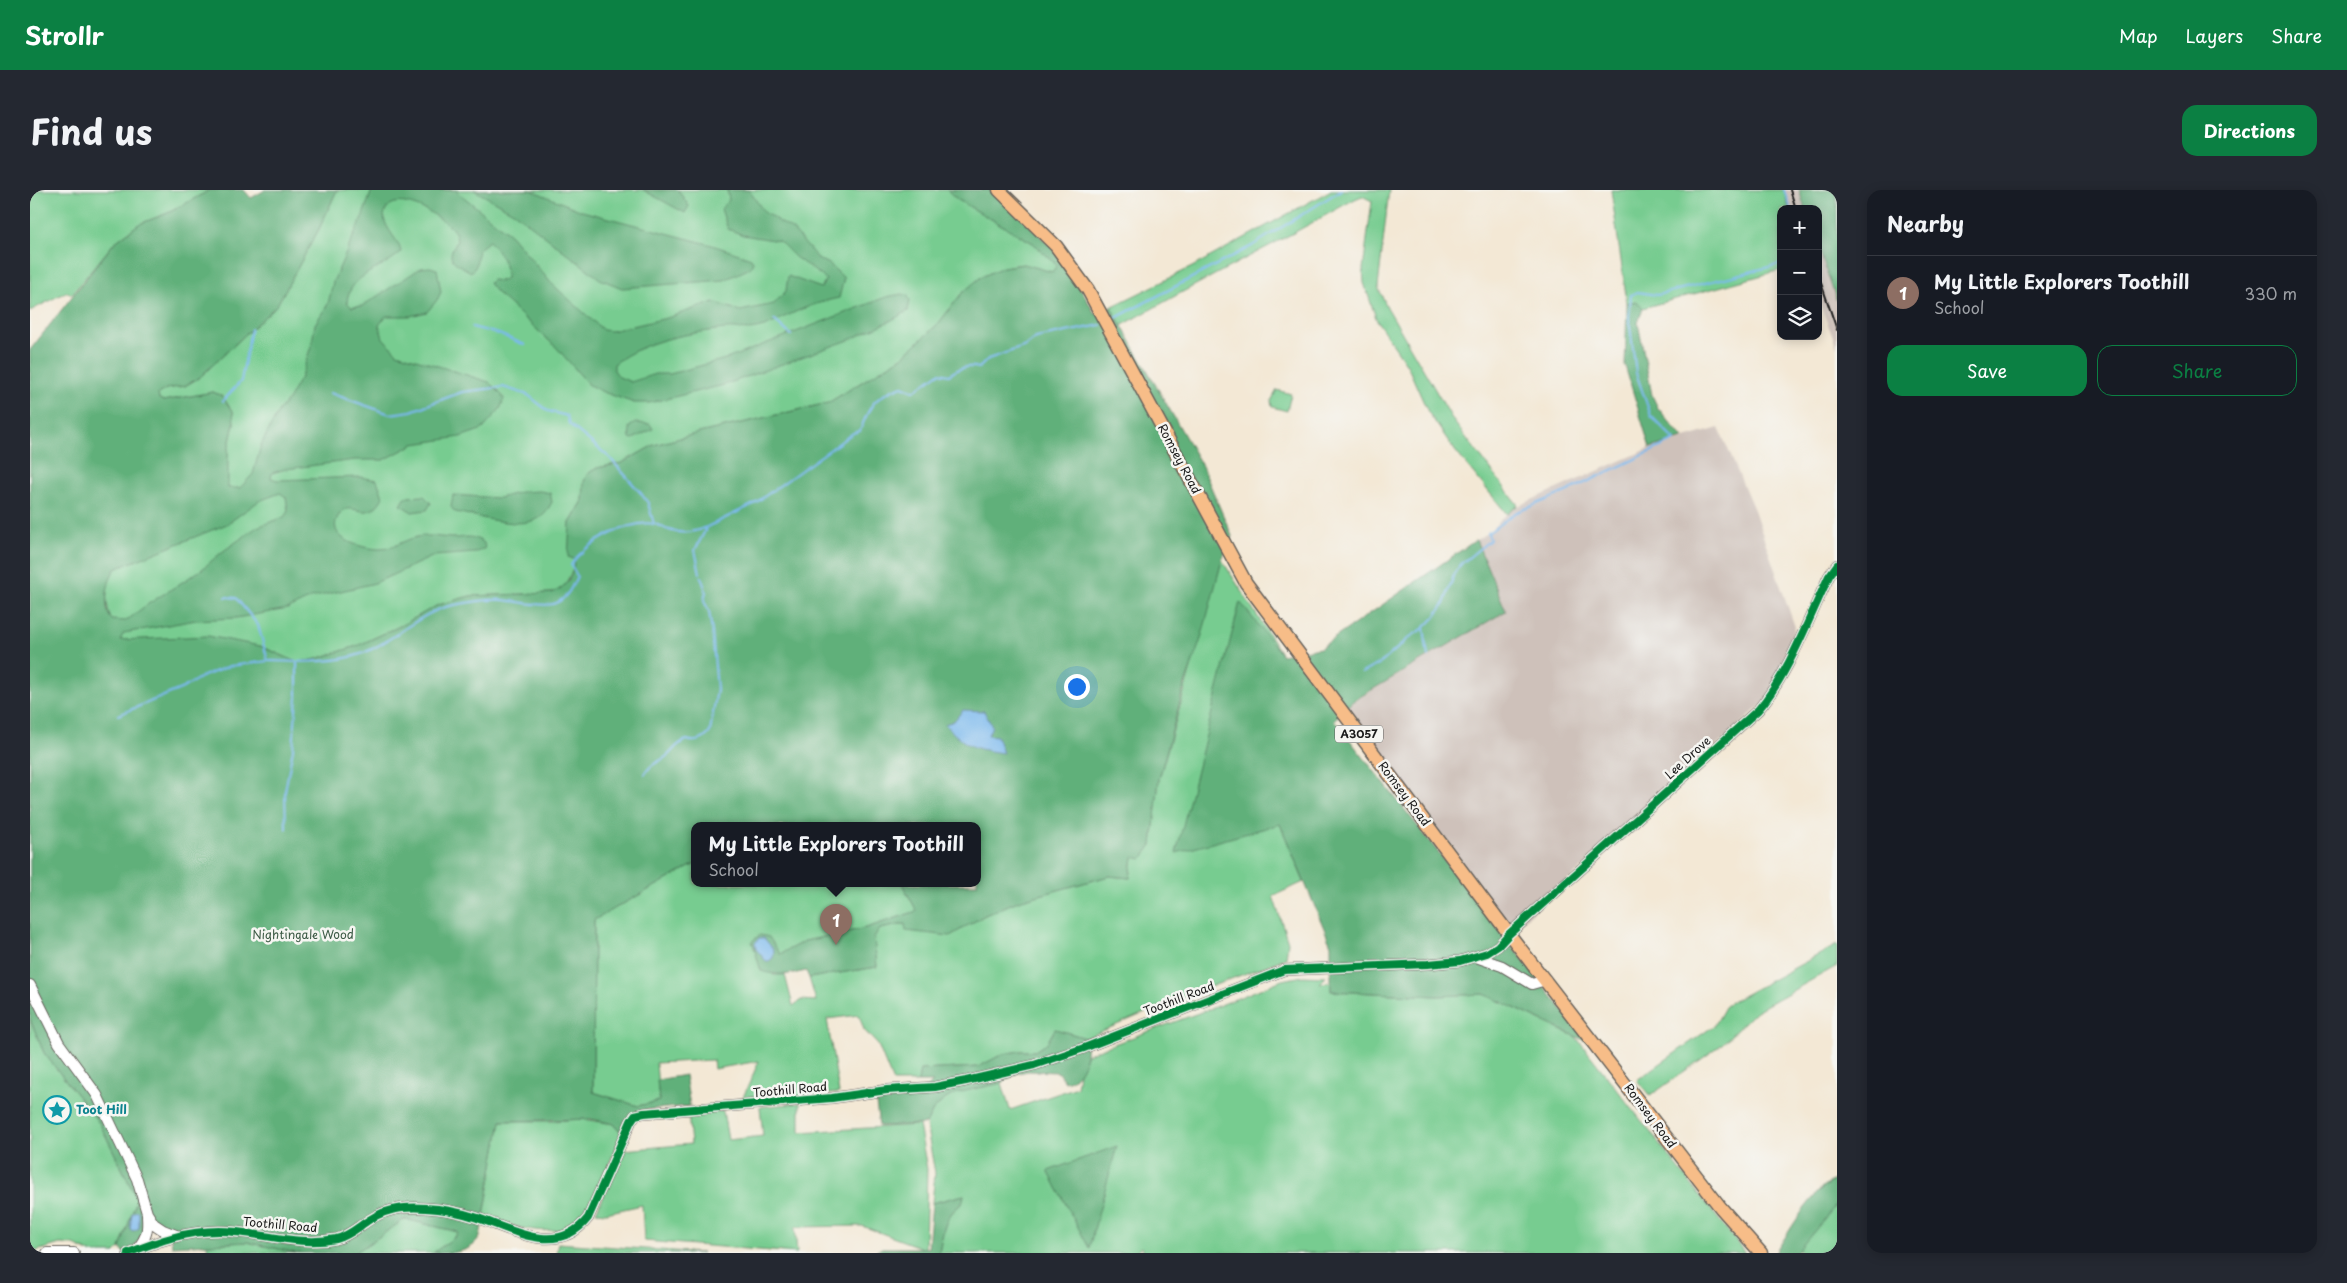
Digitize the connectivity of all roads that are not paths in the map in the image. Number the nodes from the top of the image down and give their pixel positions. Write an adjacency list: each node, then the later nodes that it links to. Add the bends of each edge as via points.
1 (999, 190): 3 (main road, Romsey Road / A3057, via 1056,246 1088,290 1246,583)
2 (1837, 565): 3 (street, Lee Drove, via 1780,679 1762,705)
3 (1509, 934): 4 (street, Toothill Road, via 1498,946); 5 (main road, Romsey Road / A3057)
4 (1476, 957): 5 (street, Toothill Road, via 1502,966 1532,984); 8 (street, Toothill Road, via 1428,964 1284,970 1084,1048 1034,1064 935,1087 644,1112 631,1121 588,1218 581,1228 559,1238 526,1238 466,1214 414,1207 384,1213 337,1238 300,1240 221,1231)
5 (1546, 980): 12 (main road, Romsey Road / A3057, via 1721,1208)
6 (30, 985): 7 (street, via 59,1043 97,1095 137,1179)
7 (147, 1213): 8 (street, via 154,1224); 9 (street, via 148,1230 144,1240)
8 (176, 1235): 9 (street, Toothill Road)
9 (132, 1252)
10 (47, 1253): 11 (street)
11 (74, 1253)
12 (1761, 1253)

